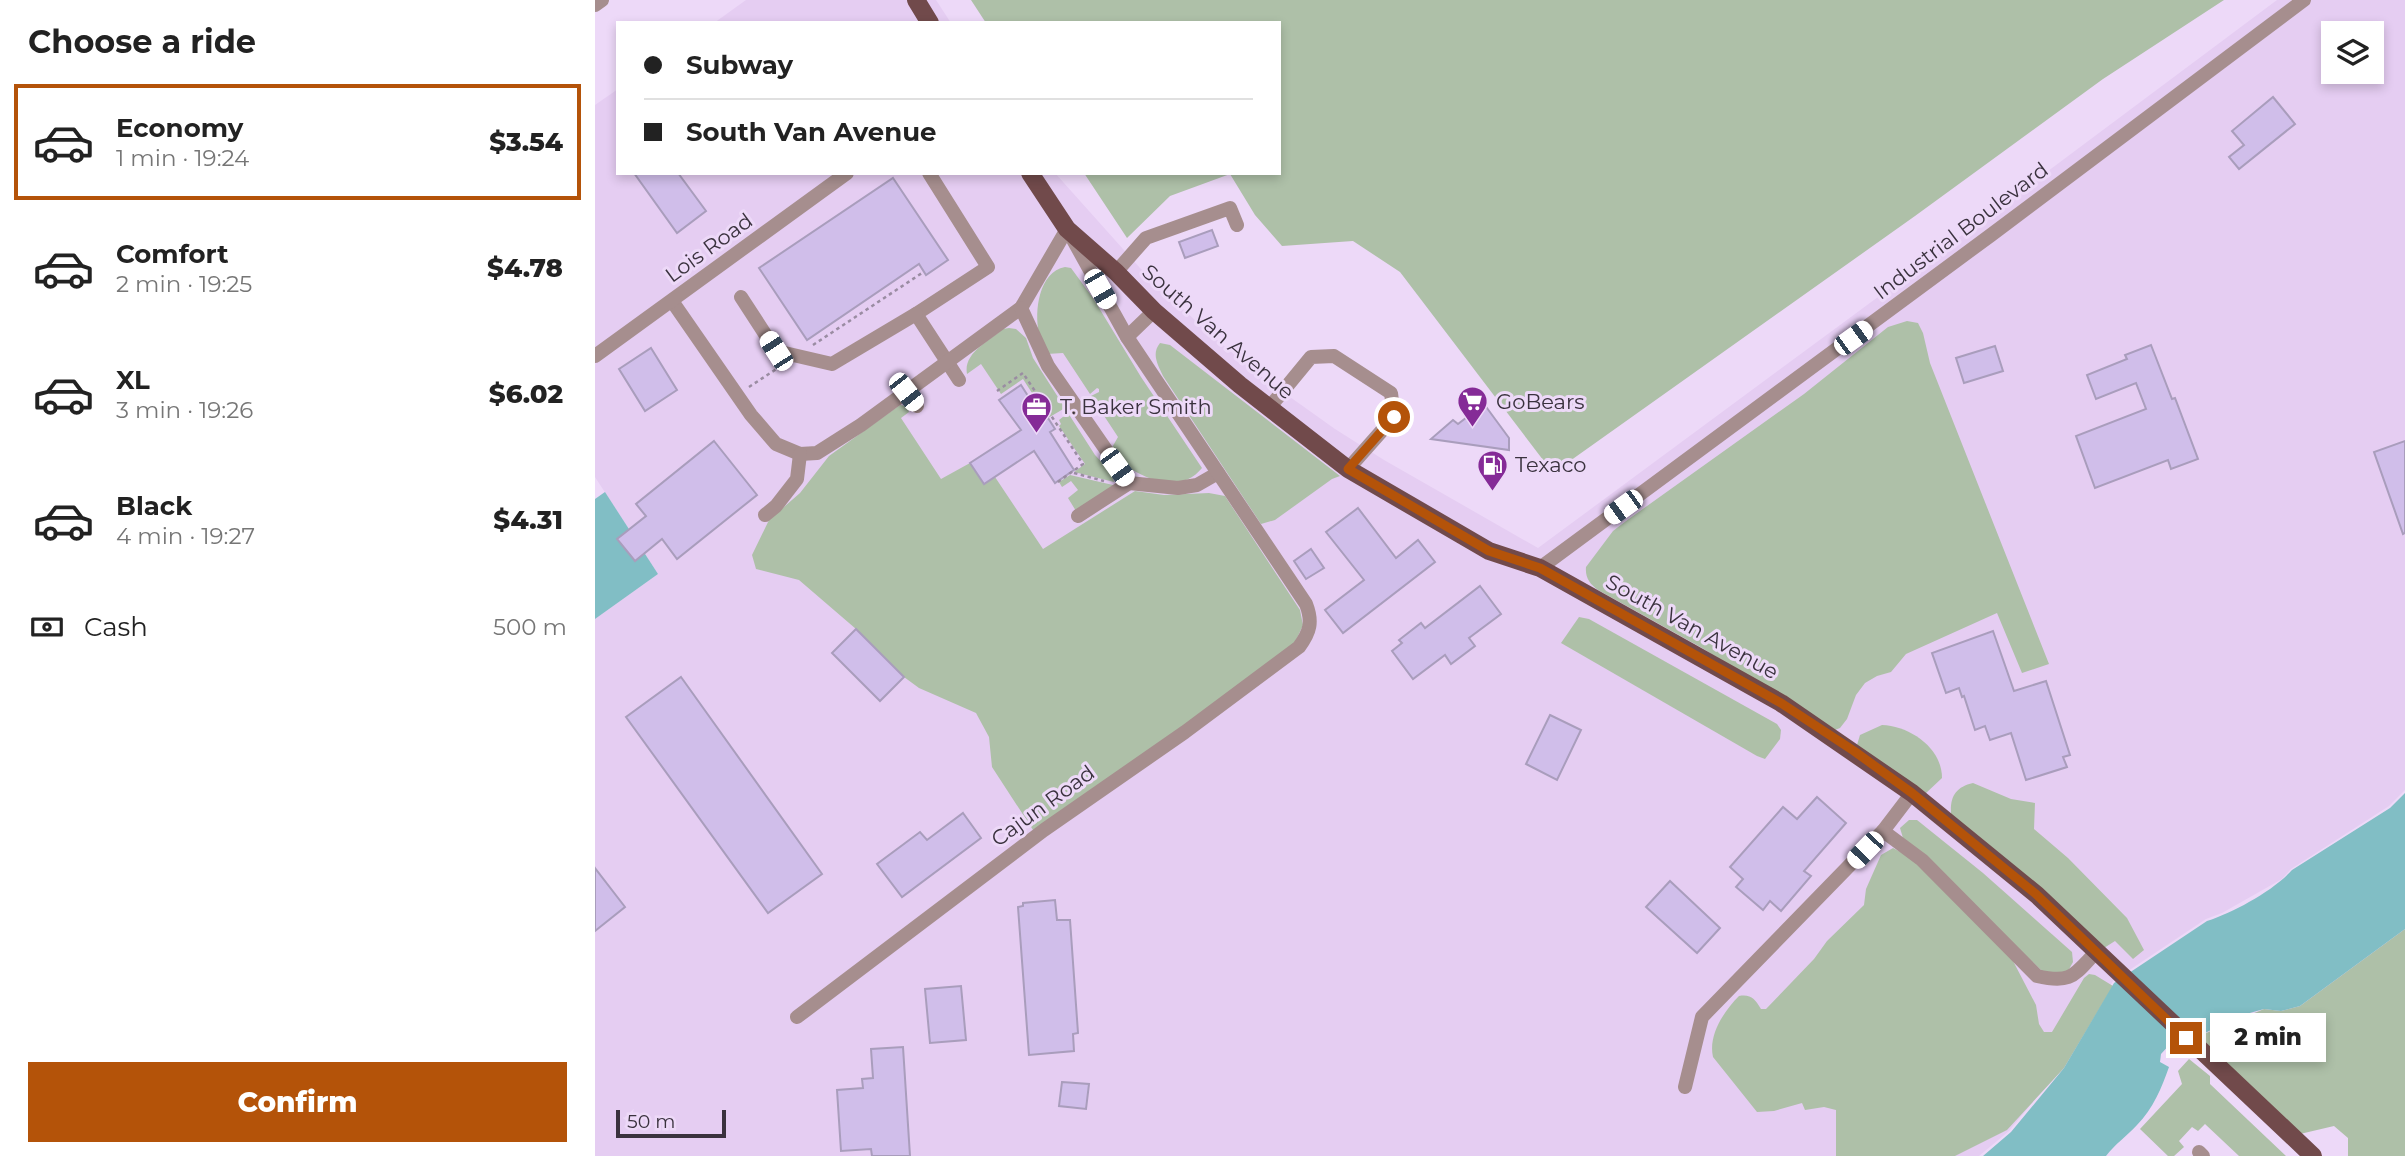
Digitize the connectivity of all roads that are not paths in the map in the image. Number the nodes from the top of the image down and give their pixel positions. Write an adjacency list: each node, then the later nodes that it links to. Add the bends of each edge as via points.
1 (602, 0): 4 (street)
2 (916, 0): 5 (main road)
3 (2304, 0): 30 (street, Industrial Boulevard)
4 (595, 5)
5 (929, 21)
6 (844, 175): 13 (street, Lois Road)
7 (930, 175): 16 (street, via 988,267)
8 (1031, 175): 10 (main road, South Van Avenue)
9 (1237, 225): 11 (street, via 1230,208 1146,238)
10 (1067, 229): 11 (main road, South Van Avenue); 14 (street); 17 (street)
11 (1116, 272): 15 (main road, South Van Avenue)
12 (741, 297): 16 (street, via 776,351 832,365)
13 (672, 301): 18 (street, Lois Road); 24 (street, via 751,415 776,444)
14 (1021, 308): 19 (street); 27 (street, via 1048,366)
15 (1154, 311): 17 (street); 23 (main road, South Van Avenue)
16 (916, 314): 19 (street)
17 (1127, 337): 26 (street)
18 (595, 356)
19 (947, 362): 20 (street); 21 (street)
20 (959, 380)
21 (906, 392): 22 (street); 24 (street, via 817,453)
22 (917, 406)
23 (1269, 408): 25 (main road, South Van Avenue); 25 (street, via 1311,357 1334,356 1391,393 1394,417)
24 (800, 454): 28 (street, via 797,479)
25 (1348, 469): 30 (main road, South Van Avenue, via 1489,551)
26 (1217, 473): 27 (street, via 1197,485 1178,488); 34 (street, Cajun Road, via 1306,604 1310,627 1299,647 1044,830)
27 (1126, 485): 29 (street)
28 (765, 514)
29 (1078, 516)
30 (1540, 568): 31 (main road, South Van Avenue, via 1781,703)
31 (1912, 793): 32 (street); 33 (main road, South Van Avenue, via 2037,895)
32 (1883, 831): 33 (street, via 1921,860 2037,976 2054,980 2072,977); 35 (street, via 1702,1017)
33 (2097, 952): 36 (main road, South Van Avenue)
34 (797, 1017)
35 (1685, 1087)
36 (2313, 1156)

